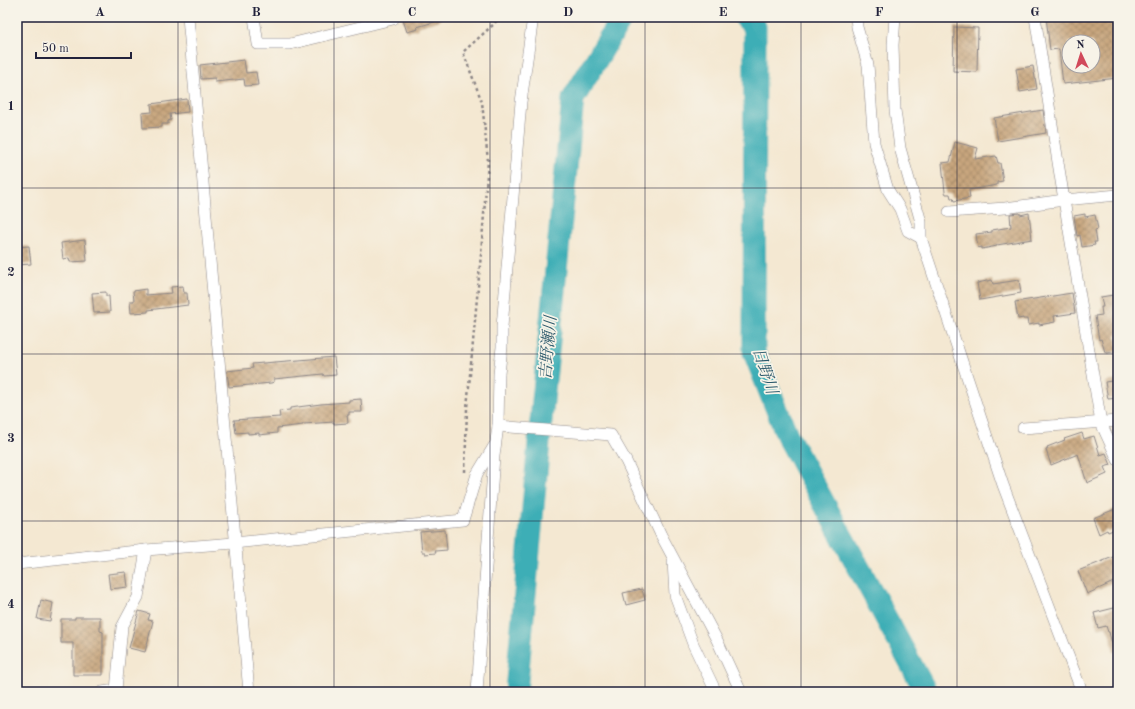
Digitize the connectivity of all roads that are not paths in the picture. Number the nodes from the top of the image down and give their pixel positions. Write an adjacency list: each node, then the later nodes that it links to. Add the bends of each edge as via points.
1 (188, 17): 18 (street)
2 (254, 17): 3 (street, via 258,44 290,44)
3 (393, 17)
4 (533, 17): 14 (street, via 520,110 502,327)
5 (856, 17): 11 (street, via 868,65 874,144 888,190 900,209 908,231)
6 (895, 17): 11 (street, via 895,110 900,148 920,222)
7 (1035, 17): 9 (street)
8 (1118, 195): 9 (street)
9 (1064, 200): 10 (street); 13 (street)
10 (949, 212)
11 (921, 238): 27 (street, via 1003,485)
12 (1118, 422): 13 (street)
13 (1101, 423): 15 (street); 17 (street)
14 (498, 426): 16 (street); 20 (street, via 611,435)
15 (1023, 428)
16 (495, 443): 18 (street, via 477,474 463,520); 24 (street)
17 (1118, 460)
18 (234, 543): 19 (street); 23 (street)
19 (146, 550): 21 (street); 22 (street, via 138,597 122,627 116,690)
20 (673, 558): 25 (street, via 675,595 693,644); 26 (street, via 717,640)
21 (17, 564)
22 (102, 692)
23 (249, 692)
24 (477, 692)
25 (716, 692)
26 (741, 692)
27 (1082, 692)

